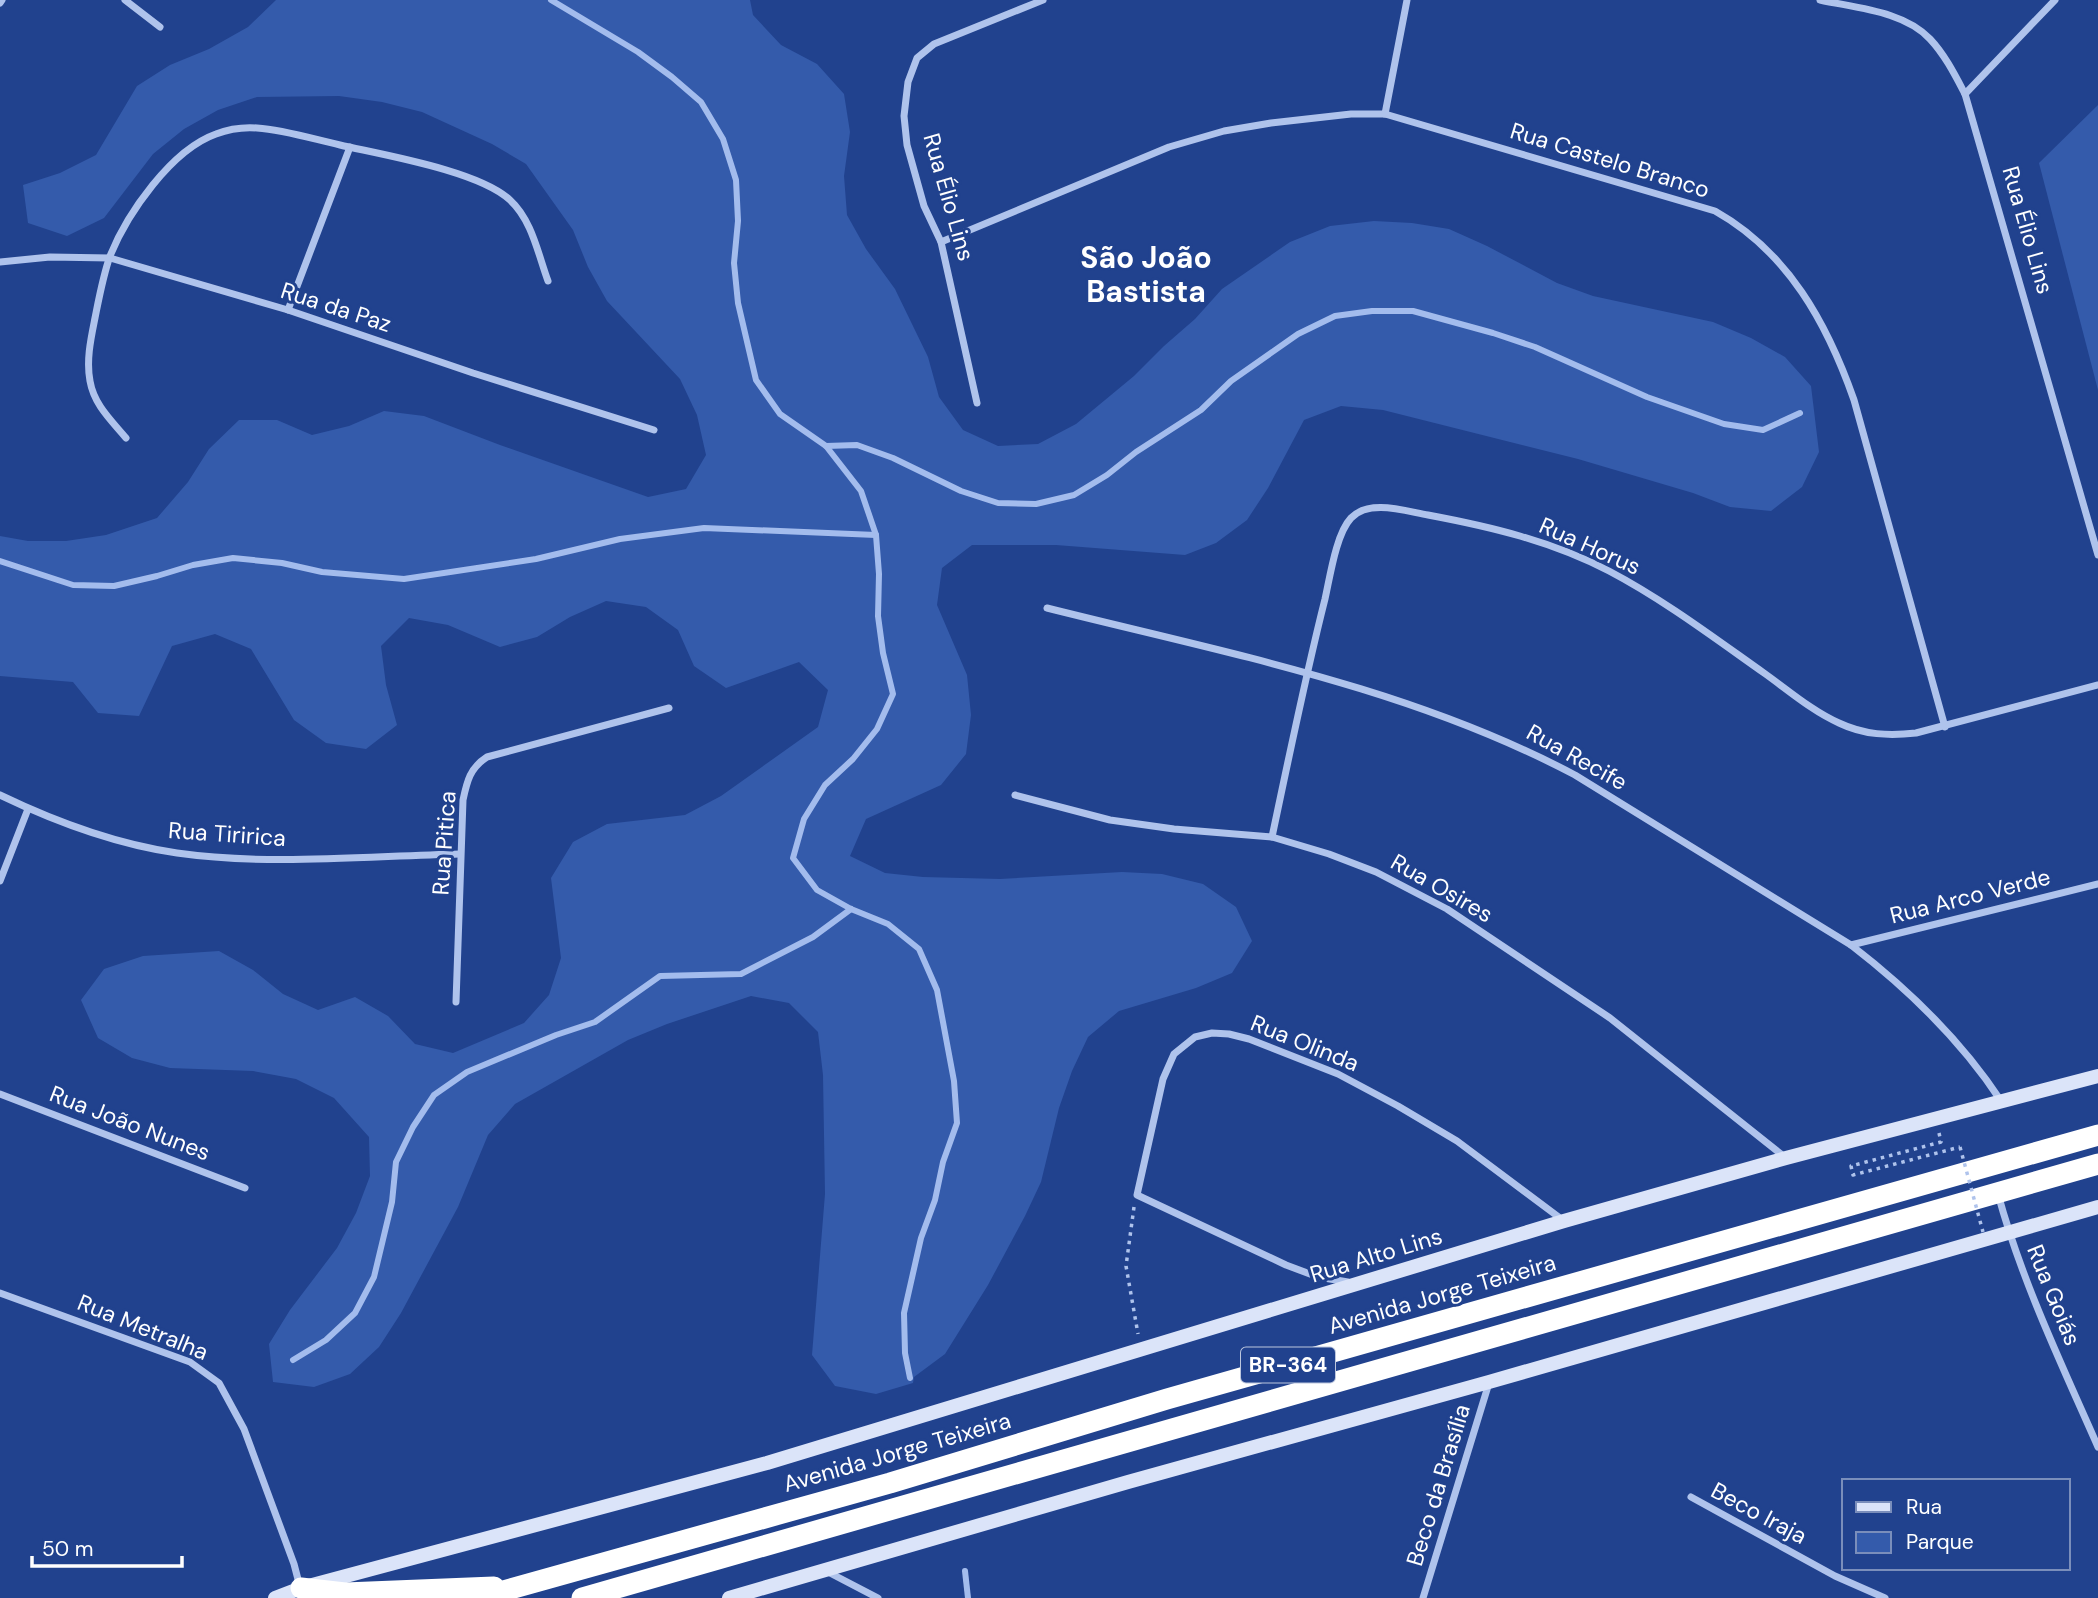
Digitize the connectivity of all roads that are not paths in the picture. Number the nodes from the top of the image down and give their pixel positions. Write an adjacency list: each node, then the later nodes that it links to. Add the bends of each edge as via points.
1 (125, 0): 6 (street)
2 (1043, 0): 10 (street, Rua Élio Lins, via 934,44 917,58 908,82 904,116 924,206)
3 (1406, 0): 8 (street)
4 (1820, 0): 7 (street, Rua Élio Lins, via 1900,19 1929,37)
5 (2055, 0): 7 (street)
6 (160, 27)
7 (1965, 94): 18 (street, Rua Élio Lins)
8 (1385, 114): 10 (street, Rua Castelo Branco, via 1311,118 1224,131 1169,147); 23 (street, Rua Castelo Branco, via 1695,204 1735,223 1770,252 1815,309 1841,361)
9 (350, 147): 11 (street, via 255,128 213,135 176,159 133,214); 13 (street, via 421,164 497,190 521,212); 14 (street)
10 (941, 242): 15 (street, Rua Élio Lins)
11 (110, 258): 12 (street, Rua da Paz); 14 (street, Rua da Paz); 17 (street, via 88,364 94,397)
12 (0, 262)
13 (548, 281)
14 (288, 310): 16 (street, Rua da Paz)
15 (977, 403)
16 (654, 430)
17 (126, 438)
18 (2098, 555)
19 (1047, 608): 20 (street, Rua Recife)
20 (1307, 673): 23 (street, Rua Horus, via 1346,525 1357,514 1389,509 1491,526 1607,570 1685,615 1837,723 1891,736); 27 (street, Rua Horus); 31 (street, Rua Recife, via 1423,708 1532,752)
21 (2098, 685): 23 (street, Rua Horus)
22 (669, 708): 28 (street, Rua Pitica, via 478,762 467,780 463,800)
23 (1945, 727)
24 (0, 795): 26 (street, Rua Tiririca)
25 (1015, 795): 27 (street, Rua Osires, via 1110,820)
26 (28, 808): 28 (street, Rua Tiririca, via 131,844 216,857); 29 (street)
27 (1272, 837): 37 (street, Rua Osires, via 1376,872 1447,909 1610,1018)
28 (460, 854): 32 (street, Rua Pitica)
29 (0, 881)
30 (2098, 884): 31 (street, Rua Arco Verde)
31 (1851, 945): 35 (street, Rua Recife, via 1934,1017)
32 (456, 1002)
33 (2098, 1076): 35 (main road)
34 (0, 1094): 39 (street, Rua João Nunes)
35 (2001, 1101): 37 (main road, Rua Alto Lins)
36 (2098, 1135): 51 (highway, Avenida Jorge Teixeira / BR-364)
37 (1786, 1158): 42 (main road, Rua Alto Lins)
38 (2098, 1164): 40 (highway, BR-364)
39 (245, 1188)
40 (1998, 1193): 43 (street, Rua Goiás); 49 (highway, BR-364)
41 (2098, 1207): 43 (main road)
42 (1564, 1221): 44 (main road, Rua Alto Lins); 44 (street, Rua Olinda, via 1457,1141 1338,1074 1249,1039 1212,1033 1195,1037 1167,1065 1137,1195 1297,1270)
43 (2008, 1232): 46 (main road); 47 (street, Rua Goiás)
44 (1359, 1283): 52 (main road, Rua Alto Lins, via 767,1463)
45 (0, 1293): 52 (street, Rua Metralha, via 190,1362 219,1383 244,1429)
46 (1489, 1382): 50 (main road); 59 (street, Beco da Brasília)
47 (2098, 1447)
48 (1691, 1497): 60 (street, Beco Iraja, via 1835,1576)
49 (721, 1558): 55 (highway, BR-364); 56 (highway)
50 (824, 1570): 57 (main road); 58 (street)
51 (517, 1587): 52 (highway, via 345,1593); 54 (highway, Avenida Jorge Teixeira / BR-364)
52 (300, 1588): 53 (main road, Rua Alto Lins)
53 (275, 1598)
54 (478, 1598)
55 (582, 1598)
56 (621, 1598)
57 (729, 1598)
58 (878, 1598)
59 (1423, 1598)
60 (1885, 1598)

